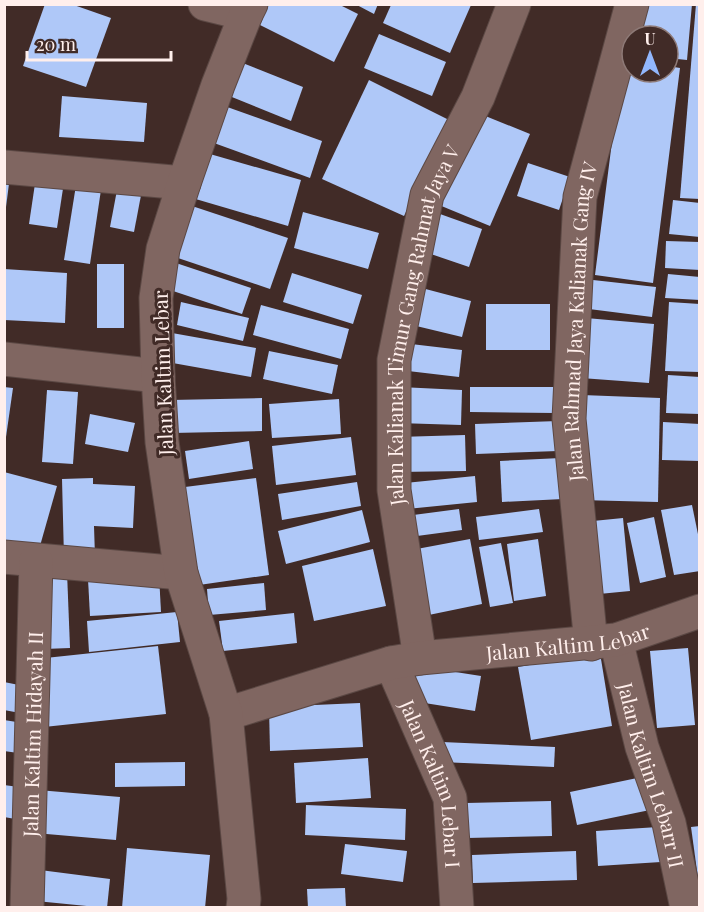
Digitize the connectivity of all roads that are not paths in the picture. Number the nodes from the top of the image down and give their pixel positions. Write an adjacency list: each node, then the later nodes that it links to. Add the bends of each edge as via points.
1 (205, 4): 4 (street)
2 (514, 4): 14 (street, Jalan Kalianak Timur Gang Rahmat Jaya V, via 478,97 427,195 394,360 394,490)
3 (632, 4): 13 (street, Jalan Rahmad Jaya Kalianak Gang IV, via 580,197 569,419)
4 (249, 9): 6 (street, Jalan Kaltim Lebar)
5 (4, 166): 6 (street)
6 (184, 183): 8 (street, Jalan Kaltim Lebar, via 163,249 156,298)
7 (4, 359): 8 (street)
8 (158, 376): 11 (street, Jalan Kaltim Lebar, via 162,442)
9 (4, 557): 10 (street)
10 (36, 561): 11 (street); 16 (street, Jalan Kaltim Hidayah II)
11 (181, 573): 15 (street, Jalan Kaltim Lebar)
12 (699, 611): 13 (street, Jalan Kaltim Lebar)
13 (603, 642): 14 (street, Jalan Kaltim Lebar); 19 (street, Jalan Kaltim Lebarr II, via 669,823)
14 (405, 661): 15 (street, Jalan Kaltim Lebar); 18 (street, Jalan Kaltim Lebar I, via 450,798)
15 (226, 714): 17 (street, Jalan Kaltim Lebar)
16 (27, 908)
17 (243, 908)
18 (457, 908)
19 (687, 908)

